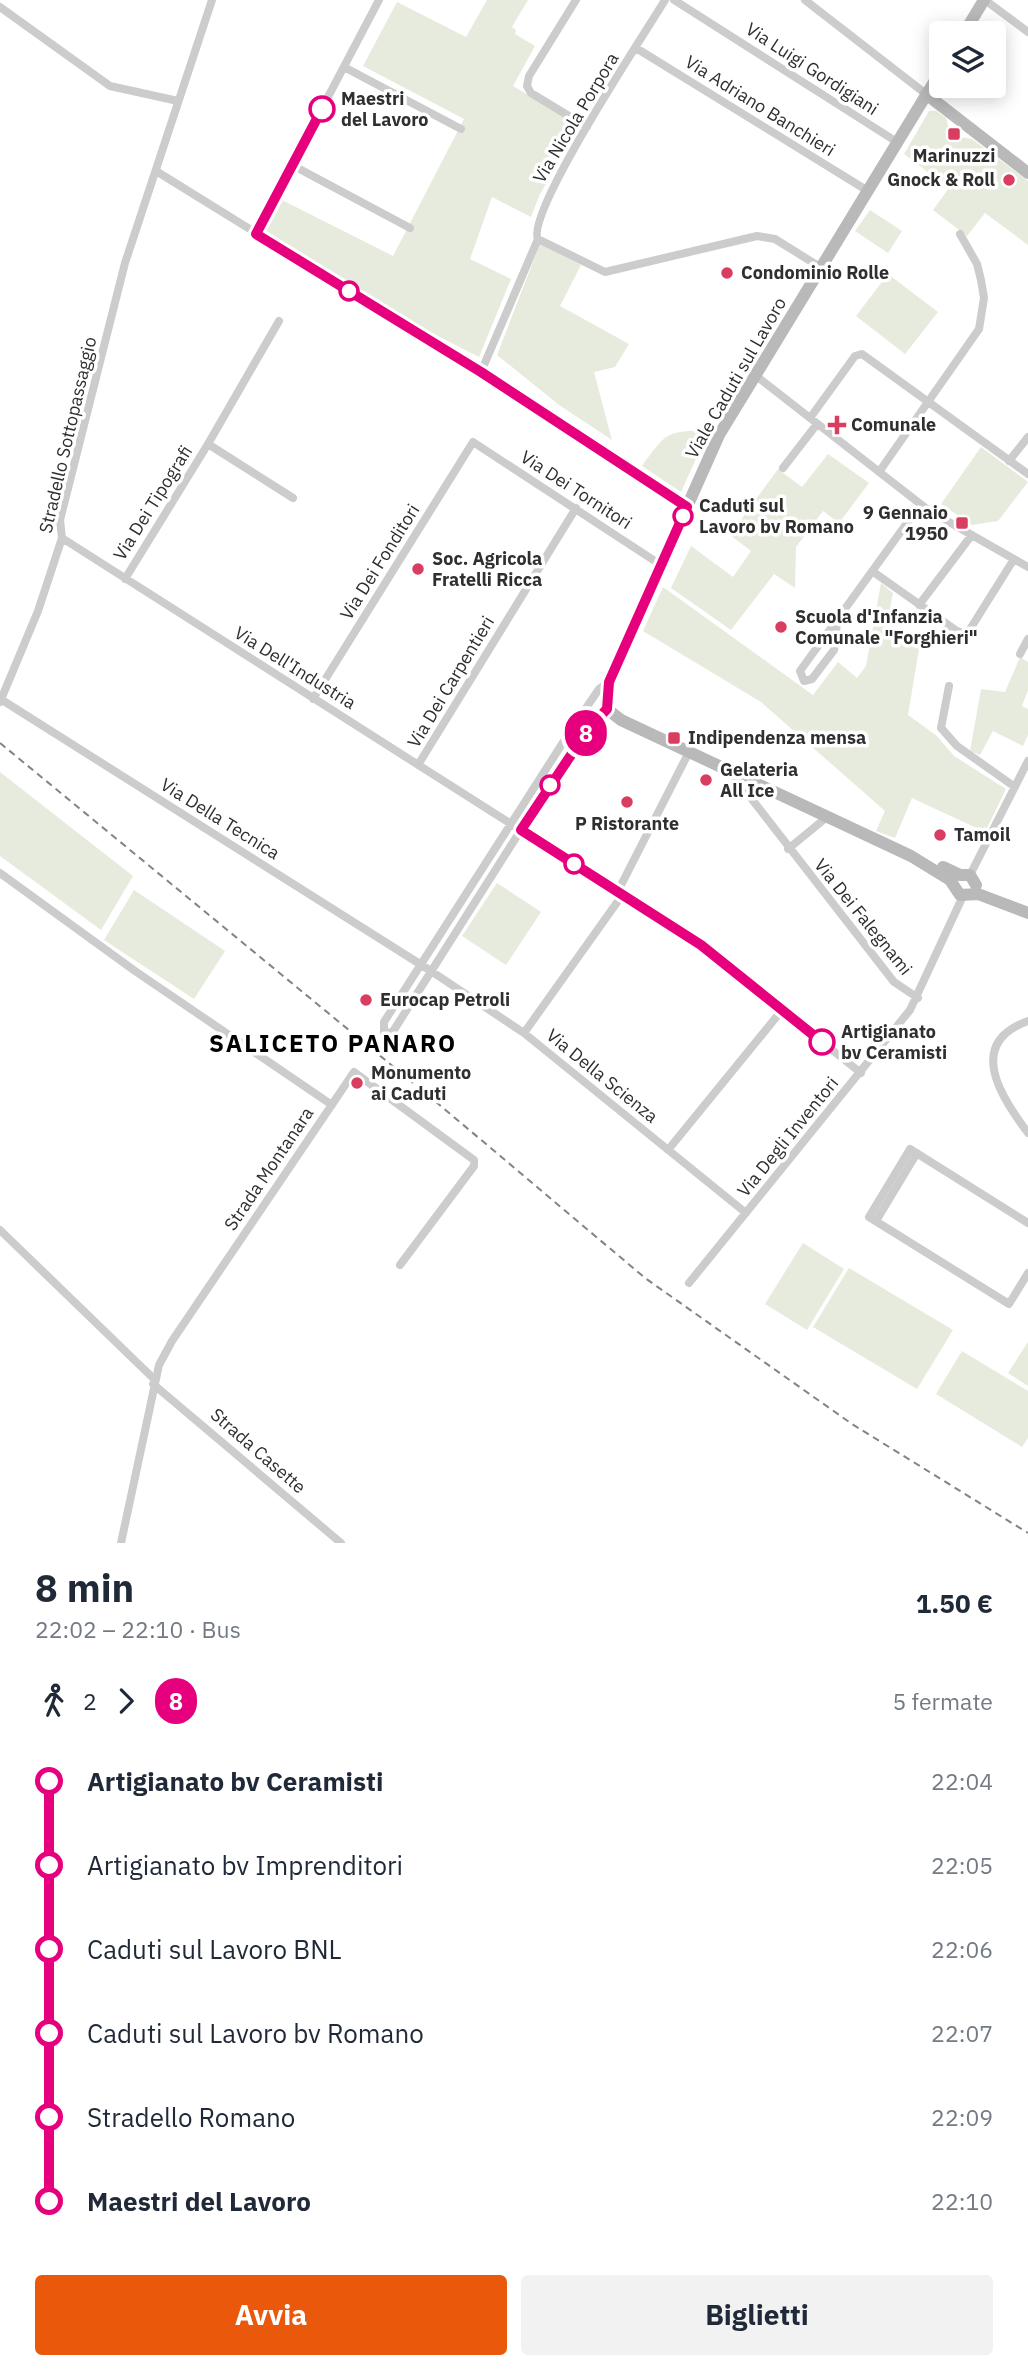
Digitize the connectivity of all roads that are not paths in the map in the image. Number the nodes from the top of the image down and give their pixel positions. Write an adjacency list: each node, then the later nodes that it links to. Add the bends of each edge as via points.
1 (212, 0): 15 (street, Stradello Sottopassaggio)
2 (379, 0): 12 (street)
3 (576, 0): 16 (street, via 527,86 531,93)
4 (665, 0): 11 (street, Via Nicola Porpora)
5 (674, 0): 18 (street, Via Luigi Gordigiani)
6 (805, 0): 14 (street)
7 (984, 0): 9 (street); 10 (street)
8 (0, 7): 15 (street, via 110,86)
9 (971, 21)
10 (1028, 32)
11 (636, 48): 16 (street, Via Nicola Porpora); 22 (street, Via Adriano Banchieri)
12 (344, 67): 17 (street); 19 (street)
13 (929, 89): 14 (street, Viale Caduti sul Lavoro)
14 (926, 94): 18 (street, Viale Caduti sul Lavoro); 21 (street)
15 (178, 102): 20 (street, Stradello Sottopassaggio)
16 (587, 127): 26 (street, Via Nicola Porpora, via 554,182 537,223)
17 (461, 129)
18 (897, 142): 22 (street, Viale Caduti sul Lavoro)
19 (292, 165): 23 (street); 24 (street)
20 (156, 171): 24 (street); 46 (street, Stradello Sottopassaggio, via 125,263 60,520)
21 (1028, 173)
22 (868, 191): 27 (street, Viale Caduti sul Lavoro)
23 (410, 228)
24 (256, 234): 29 (street)
25 (960, 234): 31 (street, via 979,272 983,313 974,337)
26 (538, 239): 27 (street, via 605,272 757,236 775,239); 29 (street, Via Nicola Porpora)
27 (820, 267): 30 (street, Viale Caduti sul Lavoro)
28 (279, 321): 36 (street, Via Dei Tipografi)
29 (481, 372): 43 (street)
30 (755, 375): 32 (street); 43 (street, Viale Caduti sul Lavoro, via 719,435)
31 (928, 402): 32 (street, via 866,355 858,355); 37 (street); 39 (street)
32 (810, 418): 33 (street)
33 (817, 424): 38 (street); 39 (street)
34 (1028, 437): 37 (street)
35 (472, 442): 44 (street, Via Dei Tornitori); 58 (street, Via Dei Fonditori)
36 (208, 444): 41 (street, Via Dei Tipografi); 51 (street, Via Dei Tipografi)
37 (1009, 461): 40 (street)
38 (783, 468)
39 (878, 472): 42 (street)
40 (1028, 474)
41 (293, 498)
42 (920, 505): 45 (street); 50 (street)
43 (687, 507): 48 (street, Viale Caduti sul Lavoro)
44 (576, 508): 48 (street, Via Dei Tornitori); 63 (street, Via Dei Carpentieri)
45 (971, 536): 47 (street); 52 (street)
46 (62, 538): 51 (street, Via Dell'Industria); 59 (street, Stradello Sottopassaggio)
47 (1014, 559): 49 (street); 52 (street, via 967,634)
48 (661, 565): 56 (street, Viale Caduti sul Lavoro)
49 (1028, 567)
50 (872, 571): 52 (street); 53 (street)
51 (125, 579): 58 (street, Via Dell'Industria)
52 (919, 606)
53 (837, 623): 53 (street, via 800,671 804,681 812,679 834,650)
54 (1028, 639): 55 (street)
55 (1020, 654)
56 (609, 682): 60 (street, Viale Caduti sul Lavoro); 67 (street, Viale Caduti sul Lavoro, via 585,709)
57 (949, 686): 65 (street, via 941,728 957,747)
58 (313, 699): 63 (street, Via Dell'Industria)
59 (1, 701): 75 (street, Via Della Tecnica)
60 (607, 709): 61 (street); 68 (street, Viale Caduti sul Lavoro, via 589,728)
61 (689, 752): 64 (street); 72 (street)
62 (1028, 761): 65 (street, Via Degli Inventori)
63 (418, 765): 67 (street, Via Dell'Industria)
64 (730, 771): 66 (street); 69 (street, Via Dei Falegnami)
65 (1015, 787): 71 (street, Via Degli Inventori)
66 (827, 817): 69 (street); 71 (street, via 911,856 918,855)
67 (512, 824): 68 (street); 75 (street, Viale Caduti sul Lavoro)
68 (521, 830): 72 (street); 76 (street, Viale Caduti sul Lavoro)
69 (788, 849): 77 (street, Via Dei Falegnami, via 894,982)
70 (0, 873): 82 (street)
71 (966, 885): 73 (street); 74 (street); 77 (street, Via Degli Inventori)
72 (620, 893): 78 (street, via 701,945); 80 (street)
73 (1028, 905)
74 (1028, 913)
75 (421, 965): 76 (street); 76 (street, Viale Caduti sul Lavoro, via 384,1022 388,1035)
76 (431, 971): 80 (street, Via Della Scienza)
77 (918, 998): 81 (street, Via Degli Inventori)
78 (782, 1010): 81 (street); 84 (street)
79 (1028, 1021): 83 (street, via 1001,1041 993,1070 998,1090)
80 (524, 1033): 84 (street, Via Della Scienza)
81 (861, 1073): 85 (street, Via Degli Inventori)
82 (332, 1105): 88 (street, Strada Montanara, via 354,1072 474,1160); 91 (street, Strada Montanara, via 172,1341)
83 (1028, 1133)
84 (668, 1150): 85 (street, Via Della Scienza)
85 (746, 1213): 90 (street, Via Degli Inventori)
86 (1028, 1223): 89 (street, via 913,1151 872,1219 1009,1304)
87 (0, 1230): 91 (street)
88 (400, 1265)
89 (1028, 1273)
90 (690, 1283)
91 (154, 1381): 92 (street, Strada Montanara); 93 (street, Strada Casette)
92 (121, 1543)
93 (341, 1543)

